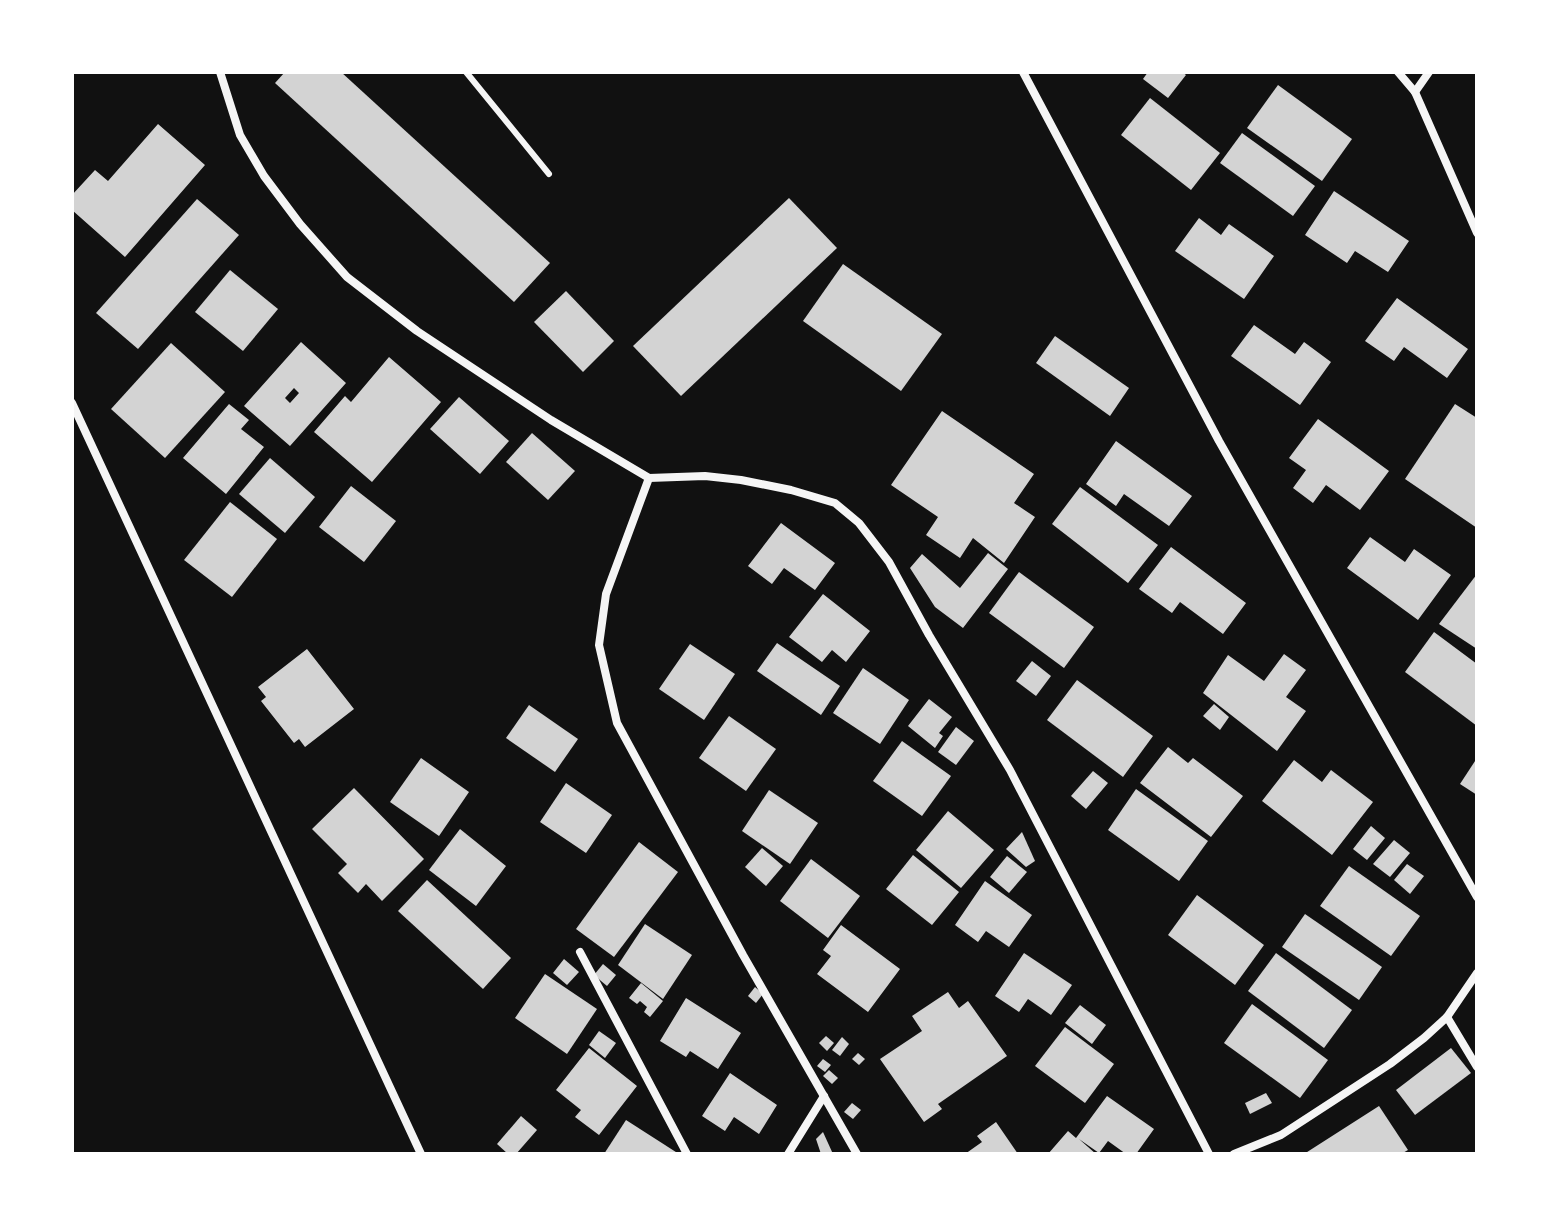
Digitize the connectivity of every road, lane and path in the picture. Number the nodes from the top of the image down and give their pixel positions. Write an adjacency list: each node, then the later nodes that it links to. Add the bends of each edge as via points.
1 (220, 72): 10 (street, via 240,135 264,176 347,277 417,331)
2 (466, 72): 7 (lane)
3 (1023, 72): 11 (street, via 1219,441)
4 (1398, 72): 6 (street)
5 (1429, 72): 6 (street)
6 (1415, 92): 8 (street)
7 (549, 174)
8 (1477, 233)
9 (72, 403): 17 (street)
10 (649, 478): 16 (street, via 606,594 599,645 617,723); 21 (street, via 705,476 791,490 835,503 859,523 889,562 1010,770)
11 (1477, 897)
12 (580, 952): 18 (street)
13 (1477, 973): 14 (street)
14 (1447, 1017): 15 (street); 22 (street, via 1339,1098 1281,1135)
15 (1477, 1067)
16 (824, 1096): 19 (street); 20 (street)
17 (421, 1154)
18 (687, 1154)
19 (788, 1154)
20 (857, 1154)
21 (1209, 1154)
22 (1234, 1154)

